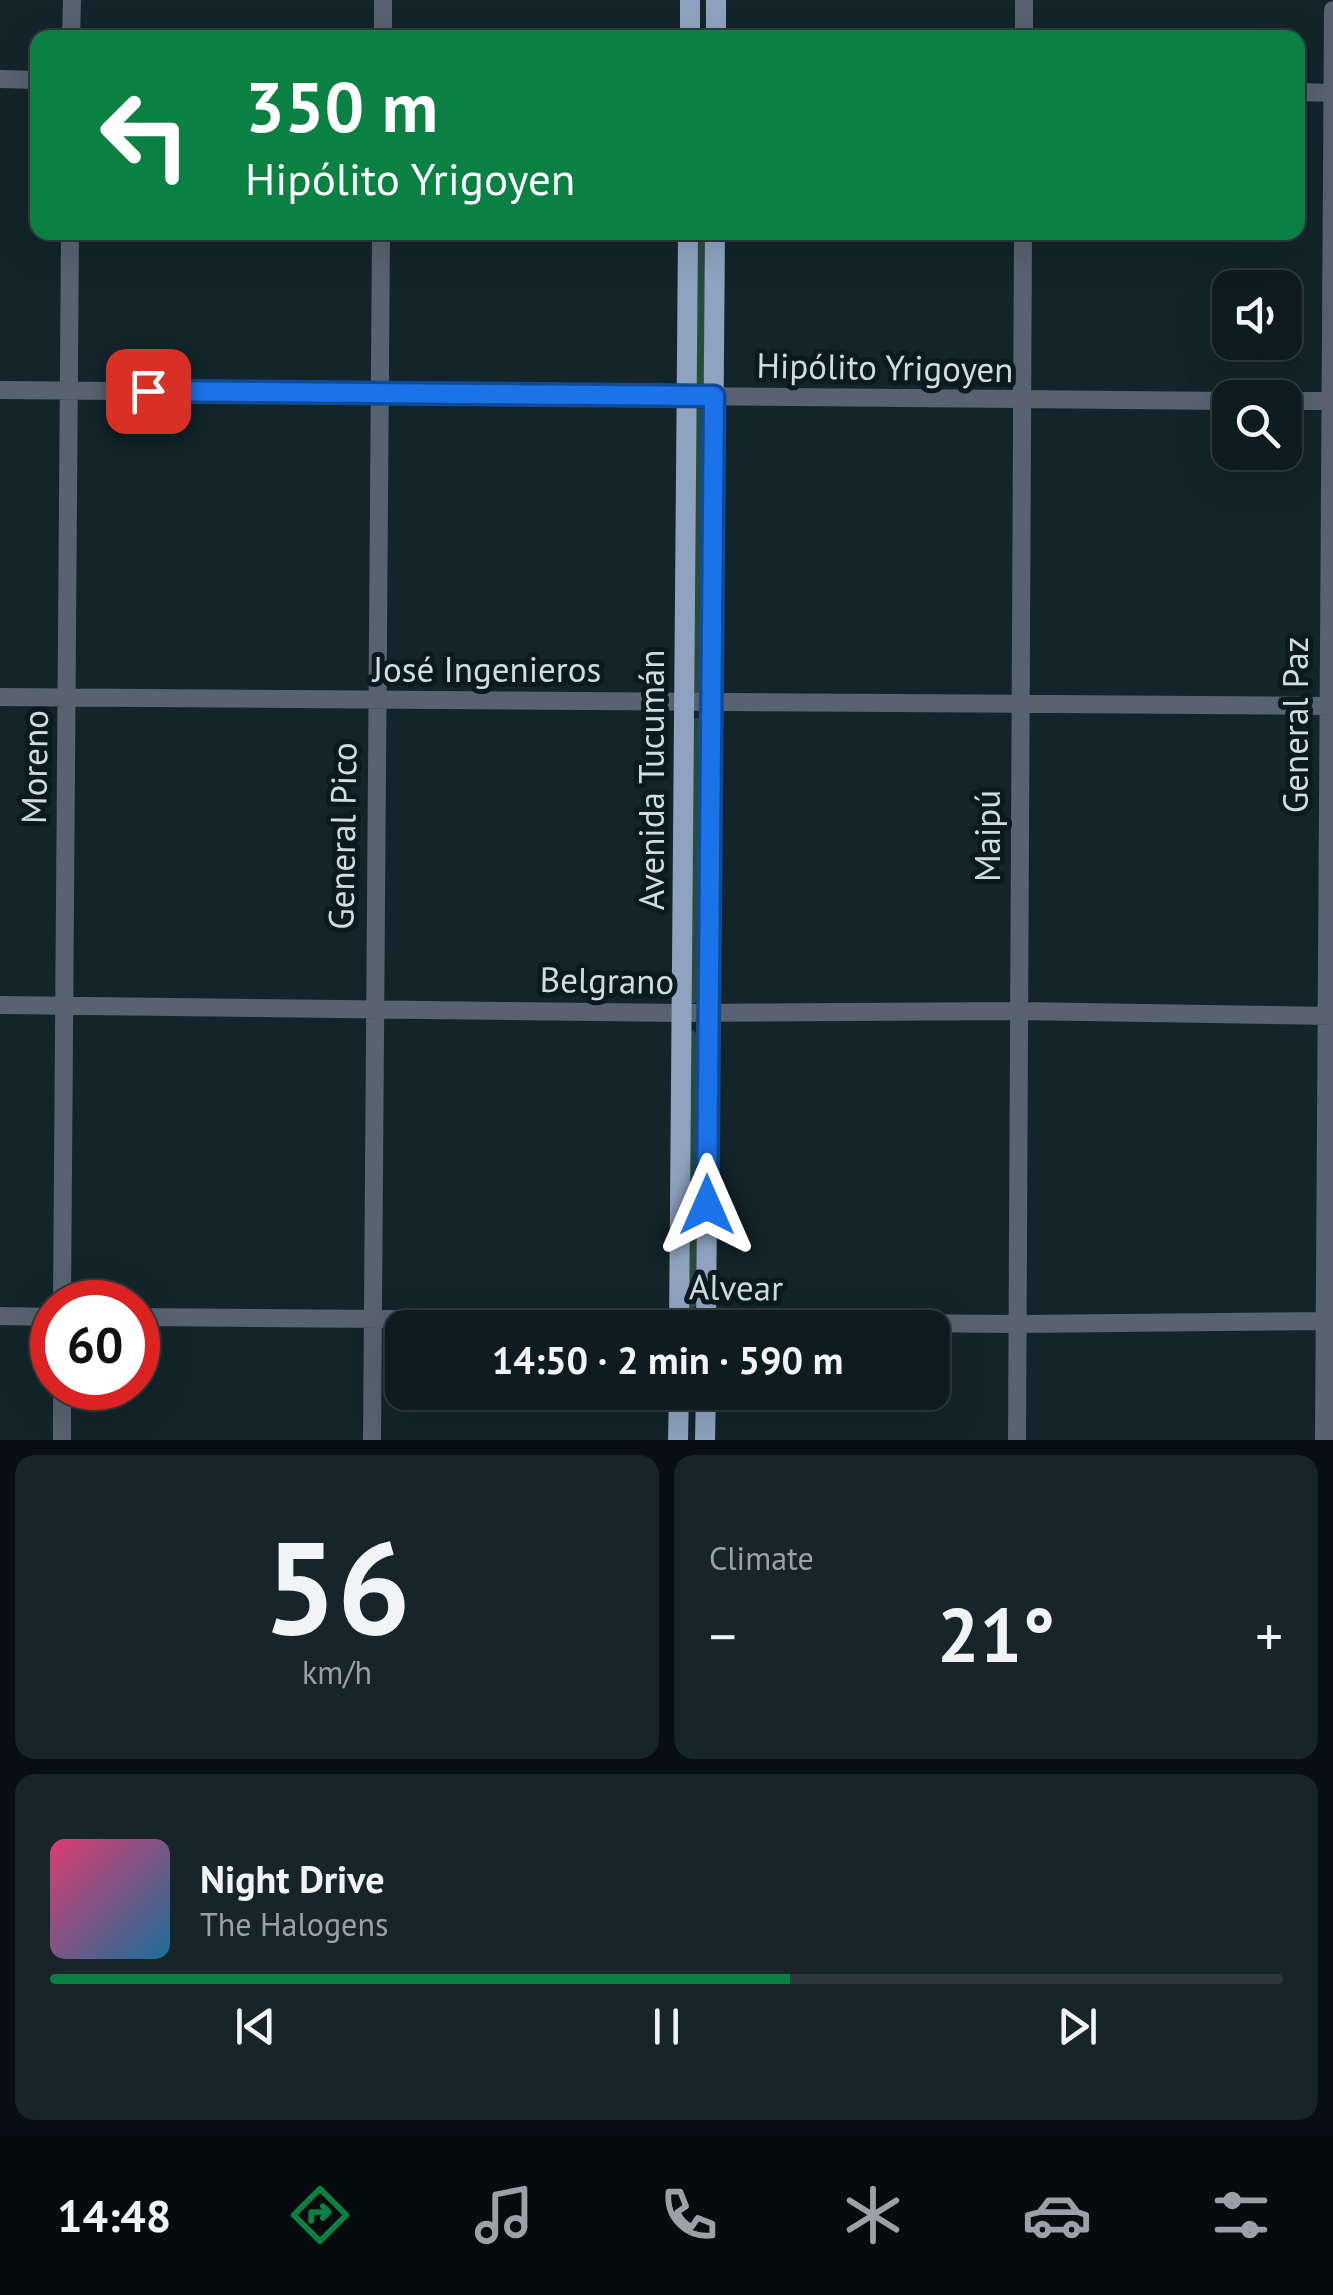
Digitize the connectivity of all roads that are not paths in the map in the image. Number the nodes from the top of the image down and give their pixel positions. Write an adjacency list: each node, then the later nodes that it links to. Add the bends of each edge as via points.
1 (72, 0): 7 (street)
2 (382, 0): 8 (street)
3 (690, 0): 9 (main road)
4 (716, 0): 10 (main road)
5 (1024, 0): 11 (street)
6 (1333, 10): 15 (street, General Paz)
7 (71, 30)
8 (383, 30)
9 (690, 30)
10 (716, 30)
11 (1024, 30)
12 (0, 79): 13 (street)
13 (30, 80)
14 (1305, 92): 15 (street)
15 (1332, 93): 26 (street, General Paz)
16 (70, 240): 22 (street, Moreno)
17 (381, 240): 23 (street, General Pico)
18 (688, 240): 24 (main road, Avenida Tucumán)
19 (715, 240): 25 (main road, Avenida Tucumán)
20 (1023, 240): 29 (street, Maipú)
21 (0, 390): 22 (street, Hipólito Yrigoyen)
22 (70, 390): 23 (street, Hipólito Yrigoyen); 31 (street, Moreno)
23 (378, 394): 24 (street, Hipólito Yrigoyen); 32 (street, General Pico)
24 (687, 396): 25 (street, Hipólito Yrigoyen); 33 (main road, Avenida Tucumán)
25 (714, 396): 29 (street, Hipólito Yrigoyen); 35 (main road, Avenida Tucumán)
26 (1331, 400): 28 (street); 36 (street, General Paz)
27 (1212, 401): 29 (street, Hipólito Yrigoyen)
28 (1302, 401)
29 (1022, 402): 34 (street, Maipú)
30 (0, 696): 31 (street, José Ingenieros)
31 (68, 696): 32 (street, José Ingenieros); 38 (street, Moreno)
32 (376, 702): 33 (street, José Ingenieros); 39 (street, General Pico)
33 (684, 702): 35 (street, José Ingenieros); 41 (main road, Avenida Tucumán)
34 (1020, 703): 35 (street, José Ingenieros); 36 (street, José Ingenieros); 40 (street, Maipú)
35 (711, 704): 42 (main road, Avenida Tucumán)
36 (1331, 706): 43 (street, General Paz)
37 (0, 1005): 38 (street, Belgrano)
38 (64, 1005): 39 (street, Belgrano); 44 (street, Moreno)
39 (373, 1010): 41 (street, Belgrano); 50 (street, General Pico)
40 (1018, 1011): 42 (street, Belgrano); 43 (street, Belgrano); 54 (street, Maipú)
41 (682, 1014): 42 (street, Belgrano); 45 (main road, Avenida Tucumán)
42 (709, 1014): 46 (main road, Avenida Tucumán)
43 (1330, 1016): 52 (street, General Paz)
44 (62, 1280)
45 (679, 1310)
46 (706, 1310)
47 (0, 1316): 48 (street)
48 (30, 1316)
49 (160, 1317): 50 (street, Alvear)
50 (372, 1318): 51 (street, Alvear); 59 (street, General Pico)
51 (385, 1318)
52 (1328, 1322): 54 (street, Alvear); 63 (street, General Paz)
53 (950, 1324): 54 (street, Alvear)
54 (1018, 1324): 62 (street, Maipú)
55 (62, 1410): 58 (street)
56 (679, 1410): 60 (main road)
57 (706, 1410): 61 (main road)
58 (62, 1440)
59 (372, 1440)
60 (678, 1440)
61 (706, 1440)
62 (1017, 1440)
63 (1324, 1440)

